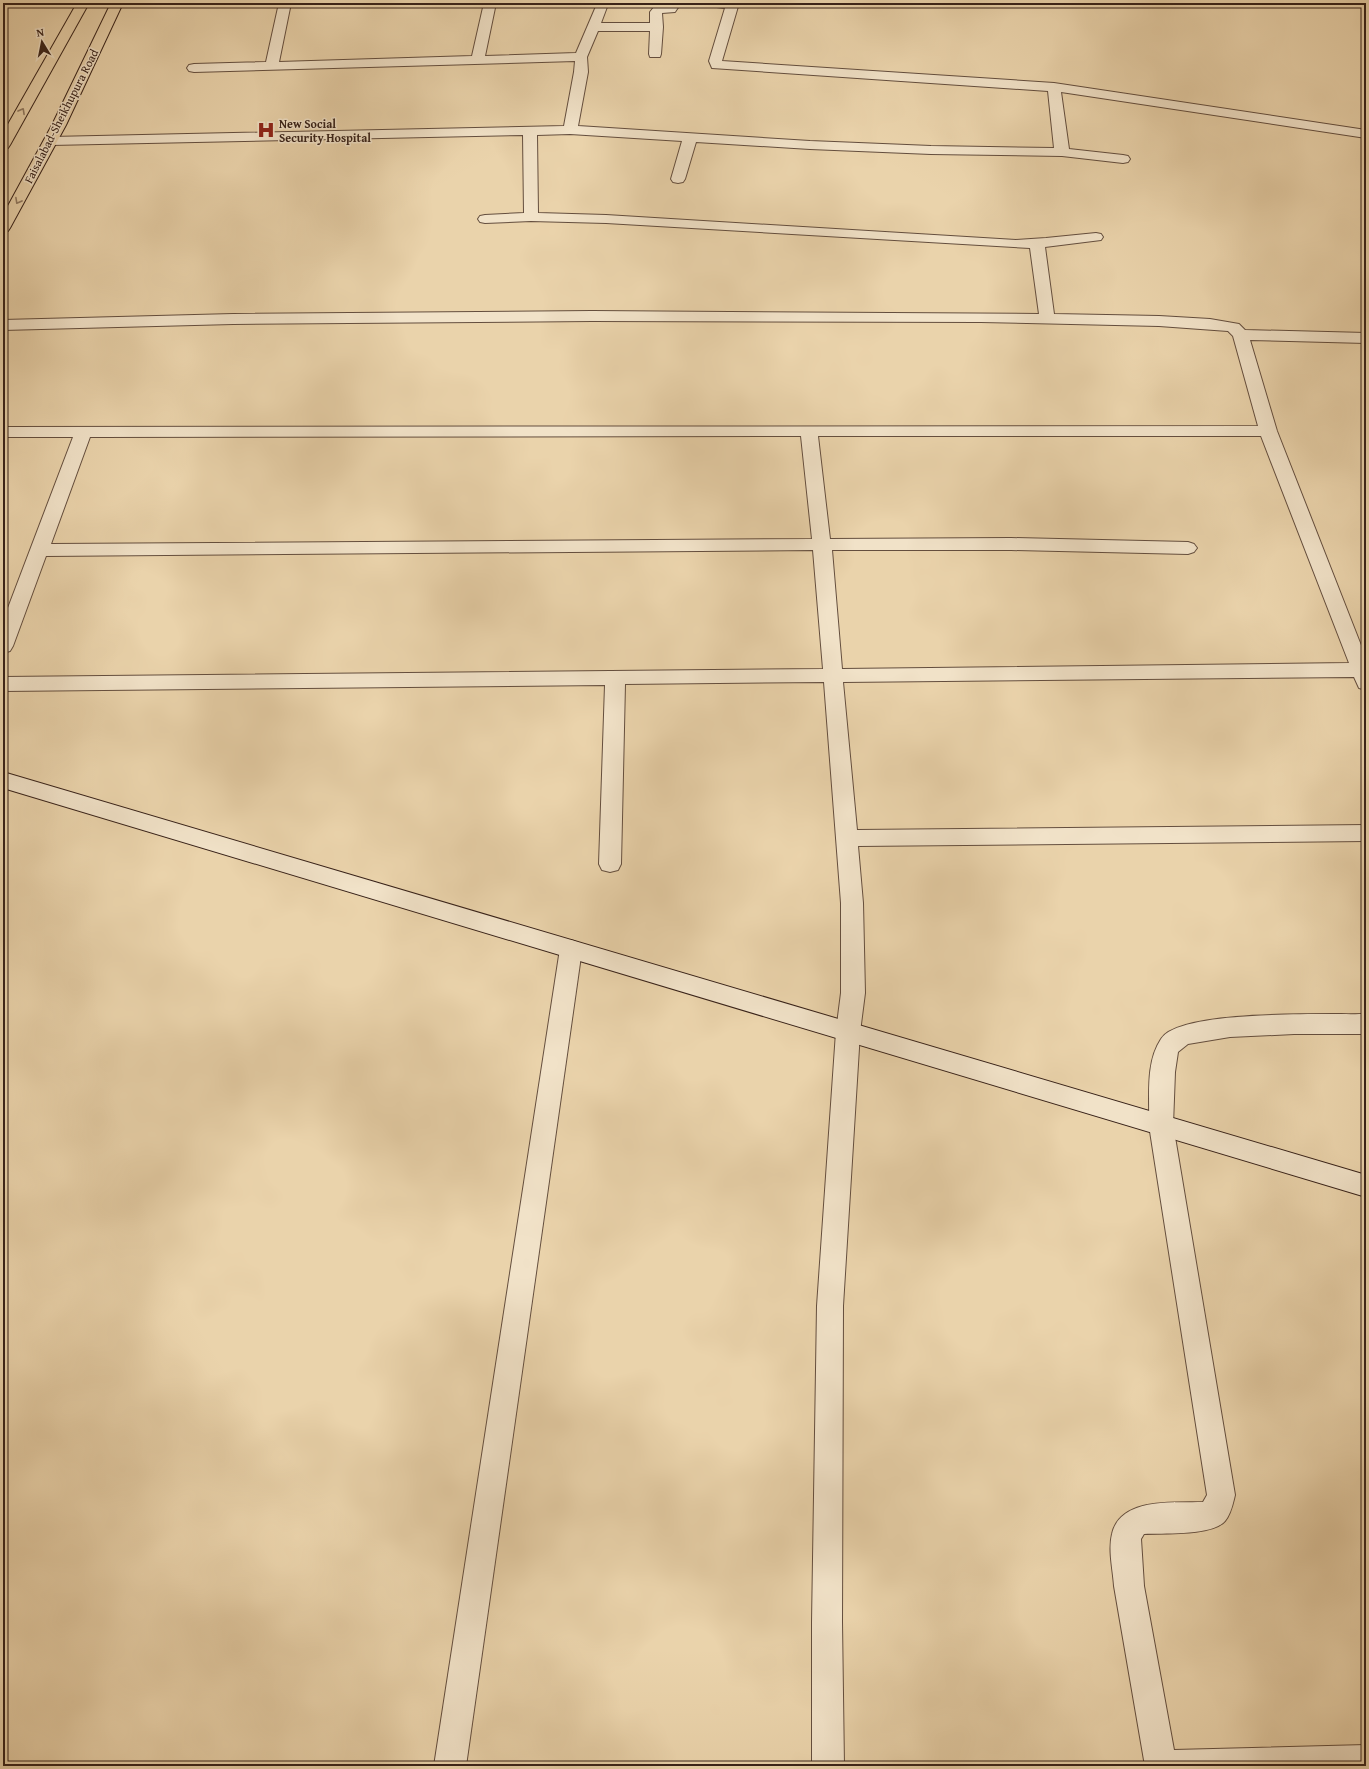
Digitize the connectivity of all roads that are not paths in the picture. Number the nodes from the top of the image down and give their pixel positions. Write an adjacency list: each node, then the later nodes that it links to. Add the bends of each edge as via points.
1 (83, 3): 22 (highway, one-way to 1)
2 (117, 3): 21 (highway, Faisalabad-Sheikhupura Road)
3 (285, 3): 14 (street)
4 (490, 3): 13 (street)
5 (675, 3): 10 (street, via 671,9 656,12)
6 (712, 3): 7 (street)
7 (732, 4): 16 (street, via 715,61 717,65)
8 (601, 7): 9 (street)
9 (593, 27): 10 (street); 12 (street)
10 (657, 27): 11 (street)
11 (655, 54)
12 (581, 57): 13 (street); 17 (street, via 581,72)
13 (478, 60): 14 (street)
14 (272, 66): 15 (street)
15 (194, 68)
16 (1054, 87): 19 (street); 23 (street)
17 (570, 130): 18 (street); 20 (street)
18 (530, 132): 21 (street); 26 (street)
19 (1366, 134)
20 (690, 137): 23 (street, via 931,150); 25 (street)
21 (51, 141): 28 (highway, Faisalabad-Sheikhupura Road, one-way to 28)
22 (3, 143)
23 (1062, 152): 24 (street)
24 (1123, 159)
25 (678, 179)
26 (531, 218): 27 (street); 30 (street, via 606,219)
27 (485, 219)
28 (3, 228)
29 (1096, 237): 30 (street)
30 (1037, 244): 31 (street)
31 (1047, 318): 32 (street, via 584,316 233,319); 33 (street, via 1210,324 1233,327)
32 (3, 325)
33 (1241, 335): 34 (street); 37 (street)
34 (1366, 338)
35 (84, 431): 36 (street); 38 (street); 41 (street)
36 (809, 431): 37 (street); 39 (street)
37 (1268, 431): 44 (street)
38 (3, 432)
39 (822, 544): 40 (street); 41 (street); 43 (street)
40 (1188, 548)
41 (39, 550): 42 (street)
42 (3, 646)
43 (833, 677): 44 (street); 45 (street); 49 (street)
44 (1364, 677)
45 (615, 679): 46 (street); 50 (street)
46 (3, 684)
47 (3, 780): 51 (street)
48 (1366, 833): 49 (street)
49 (847, 838): 53 (street, via 852,903 853,985)
50 (610, 864)
51 (571, 949): 53 (street); 57 (street)
52 (1366, 1024): 54 (street, via 1223,1027 1177,1038 1170,1044 1163,1065)
53 (848, 1032): 54 (street); 58 (street, via 830,1306)
54 (1161, 1125): 55 (street); 59 (street, via 1221,1495 1217,1510 1212,1514 1140,1520 1126,1534 1128,1586)
55 (1366, 1186)
56 (1366, 1760): 59 (street)
57 (450, 1766)
58 (828, 1766)
59 (1162, 1766)

